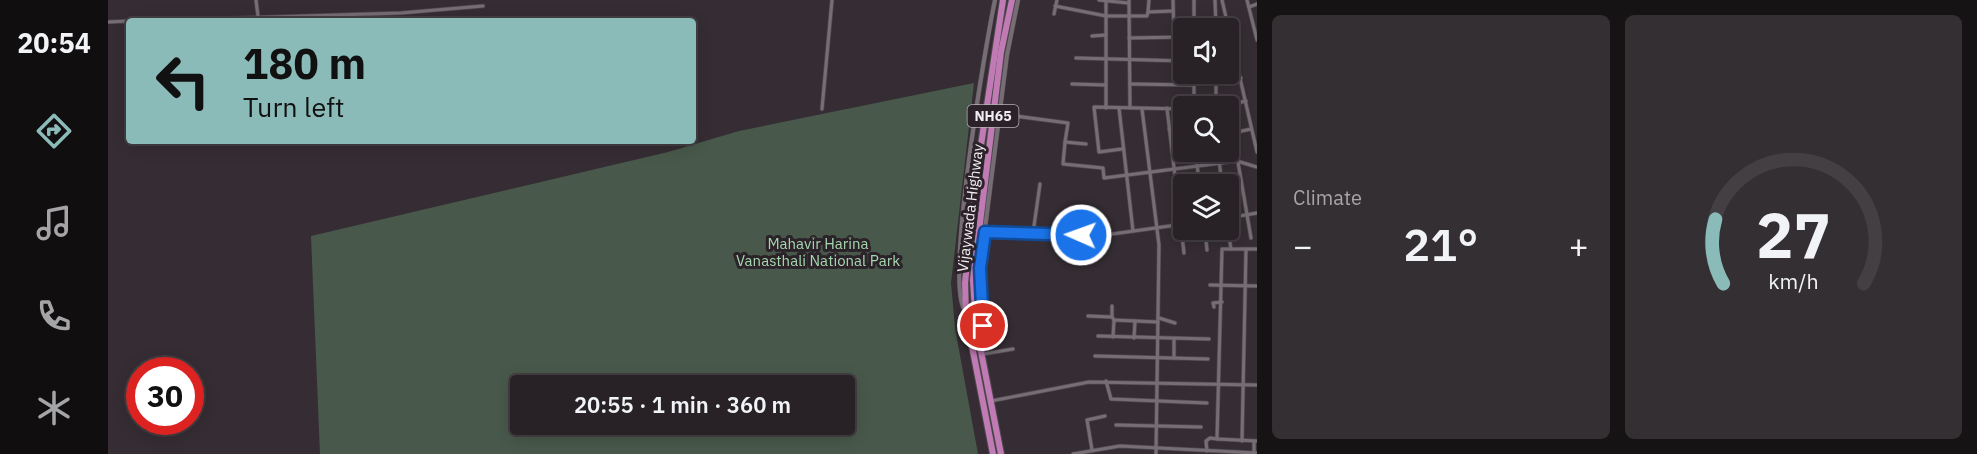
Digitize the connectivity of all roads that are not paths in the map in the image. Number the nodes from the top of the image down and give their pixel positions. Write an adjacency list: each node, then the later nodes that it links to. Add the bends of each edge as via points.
1 (256, 0): 24 (street)
2 (832, 0): 58 (street)
3 (995, 0): 107 (street, via 960,249 958,284 960,302)
4 (1003, 0): 107 (highway, Vijaywada Highway / NH65, via 971,220)
5 (1012, 0): 121 (highway, Vijaywada Highway / NH65, via 1001,52 974,264 974,314)
6 (1018, 0): 60 (street)
7 (1057, 0): 19 (street)
8 (1099, 0): 15 (street)
9 (1149, 0): 22 (street)
10 (1173, 0): 21 (street)
11 (1194, 0): 29 (street)
12 (1215, 0): 30 (street)
13 (1222, 0): 43 (street)
14 (1247, 0): 20 (street)
15 (1106, 1): 16 (street); 25 (street)
16 (1129, 2): 26 (street)
17 (1257, 4): 20 (street)
18 (483, 6): 24 (street, via 402,13)
19 (1056, 6): 23 (street); 25 (street)
20 (1249, 7): 33 (street)
21 (1173, 11): 22 (street); 28 (street)
22 (1148, 12): 26 (street, via 1147,16)
23 (1054, 14)
24 (258, 16): 27 (street)
25 (1106, 16): 26 (street); 34 (street)
26 (1129, 16): 37 (street)
27 (210, 18)
28 (1173, 18)
29 (1194, 18)
30 (1216, 18)
31 (126, 21): 32 (street)
32 (108, 22)
33 (1256, 28): 38 (street)
34 (1107, 35): 35 (street); 40 (street)
35 (1092, 36)
36 (1173, 37): 37 (street)
37 (1129, 38): 41 (street)
38 (1257, 40)
39 (1076, 58): 40 (street)
40 (1107, 60): 41 (street); 47 (street)
41 (1129, 60): 42 (street); 45 (street)
42 (1173, 61)
43 (1241, 78): 51 (street)
44 (1072, 84): 47 (street)
45 (1130, 84): 48 (street); 55 (street)
46 (1216, 84): 50 (street)
47 (1106, 85): 53 (street)
48 (1194, 85): 49 (street)
49 (1194, 96)
50 (1216, 96)
51 (1246, 101): 52 (street); 63 (street)
52 (1239, 103)
53 (1106, 108): 54 (street); 67 (street, via 1094,107 1099,152)
54 (1119, 108): 55 (street); 67 (street)
55 (1130, 108): 59 (street)
56 (1167, 108): 57 (street); 59 (street); 61 (street)
57 (1173, 108)
58 (822, 109)
59 (1142, 109): 77 (street)
60 (1000, 114): 65 (street, via 1068,123); 88 (street)
61 (1169, 129): 62 (street); 76 (street)
62 (1173, 129)
63 (1251, 129): 64 (street); 68 (street)
64 (1239, 132)
65 (1065, 142): 66 (street); 80 (street, via 1063,164 1103,168 1104,178)
66 (1086, 144)
67 (1122, 149): 80 (street)
68 (1257, 152)
69 (1197, 162): 74 (street)
70 (1231, 162): 73 (street)
71 (1237, 162): 84 (street)
72 (1239, 162): 75 (street)
73 (1220, 164): 74 (street); 79 (street)
74 (1197, 166): 76 (street); 78 (street)
75 (1257, 167)
76 (1172, 170): 77 (street); 81 (street)
77 (1149, 173): 80 (street); 87 (street)
78 (1198, 174)
79 (1221, 174)
80 (1126, 176): 89 (street)
81 (1173, 176)
82 (1040, 184): 90 (street)
83 (1257, 213): 84 (street)
84 (1248, 214): 85 (street); 91 (street)
85 (1239, 216)
86 (1173, 226): 87 (street)
87 (1158, 228): 89 (street); 110 (street)
88 (985, 232): 90 (street); 121 (street, via 980,268)
89 (1133, 232): 90 (street)
90 (1033, 233)
91 (1251, 238)
92 (1183, 240): 99 (street)
93 (1206, 240): 98 (street)
94 (1230, 240): 95 (street)
95 (1231, 249): 96 (street); 101 (street, via 1222,249)
96 (1246, 249): 97 (street); 102 (street)
97 (1257, 249)
98 (1207, 250)
99 (1184, 253)
100 (1210, 285): 101 (street)
101 (1222, 285): 102 (street); 104 (street)
102 (1245, 286): 103 (street); 130 (street)
103 (1257, 286)
104 (1222, 302): 106 (street, via 1213,303); 129 (street)
105 (1112, 306): 109 (street)
106 (1214, 307)
107 (966, 312): 148 (highway, Vijaywada Highway / NH65)
108 (1088, 316): 109 (street)
109 (1113, 319): 111 (street); 114 (street)
110 (1159, 320): 111 (street); 112 (street); 116 (street)
111 (1135, 321): 115 (street)
112 (1176, 323)
113 (1098, 336): 114 (street)
114 (1113, 337): 115 (street)
115 (1134, 338): 116 (street)
116 (1158, 339): 117 (street); 123 (street)
117 (1174, 339): 118 (street); 124 (street)
118 (1209, 339)
119 (1013, 350): 120 (street)
120 (994, 353): 121 (street); 125 (street)
121 (983, 356): 132 (highway, Vijaywada Highway / NH65)
122 (1095, 356): 123 (street)
123 (1158, 357): 124 (street); 128 (street)
124 (1174, 358): 126 (street)
125 (995, 359)
126 (1208, 359)
127 (1106, 381): 128 (street); 132 (street); 133 (street, via 1111,399)
128 (1157, 381): 129 (street); 133 (street)
129 (1219, 383): 130 (street); 139 (street)
130 (1242, 384): 131 (street); 140 (street)
131 (1257, 385)
132 (990, 401): 149 (highway, Vijaywada Highway / NH65)
133 (1157, 401): 134 (street); 137 (street)
134 (1207, 403)
135 (1105, 416): 144 (street, via 1087,420)
136 (1116, 425): 137 (street)
137 (1157, 426): 138 (street); 142 (street)
138 (1201, 427)
139 (1217, 439): 140 (street); 145 (street, via 1206,441)
140 (1242, 441): 141 (street)
141 (1256, 441): 146 (street)
142 (1156, 447): 143 (street); 144 (street); 151 (street)
143 (1174, 448): 145 (street); 152 (street)
144 (1092, 450): 150 (street)
145 (1207, 451): 147 (street)
146 (1256, 452): 147 (street)
147 (1236, 453)
148 (993, 454)
149 (1001, 454)
150 (1073, 454)
151 (1156, 454)
152 (1174, 454)

